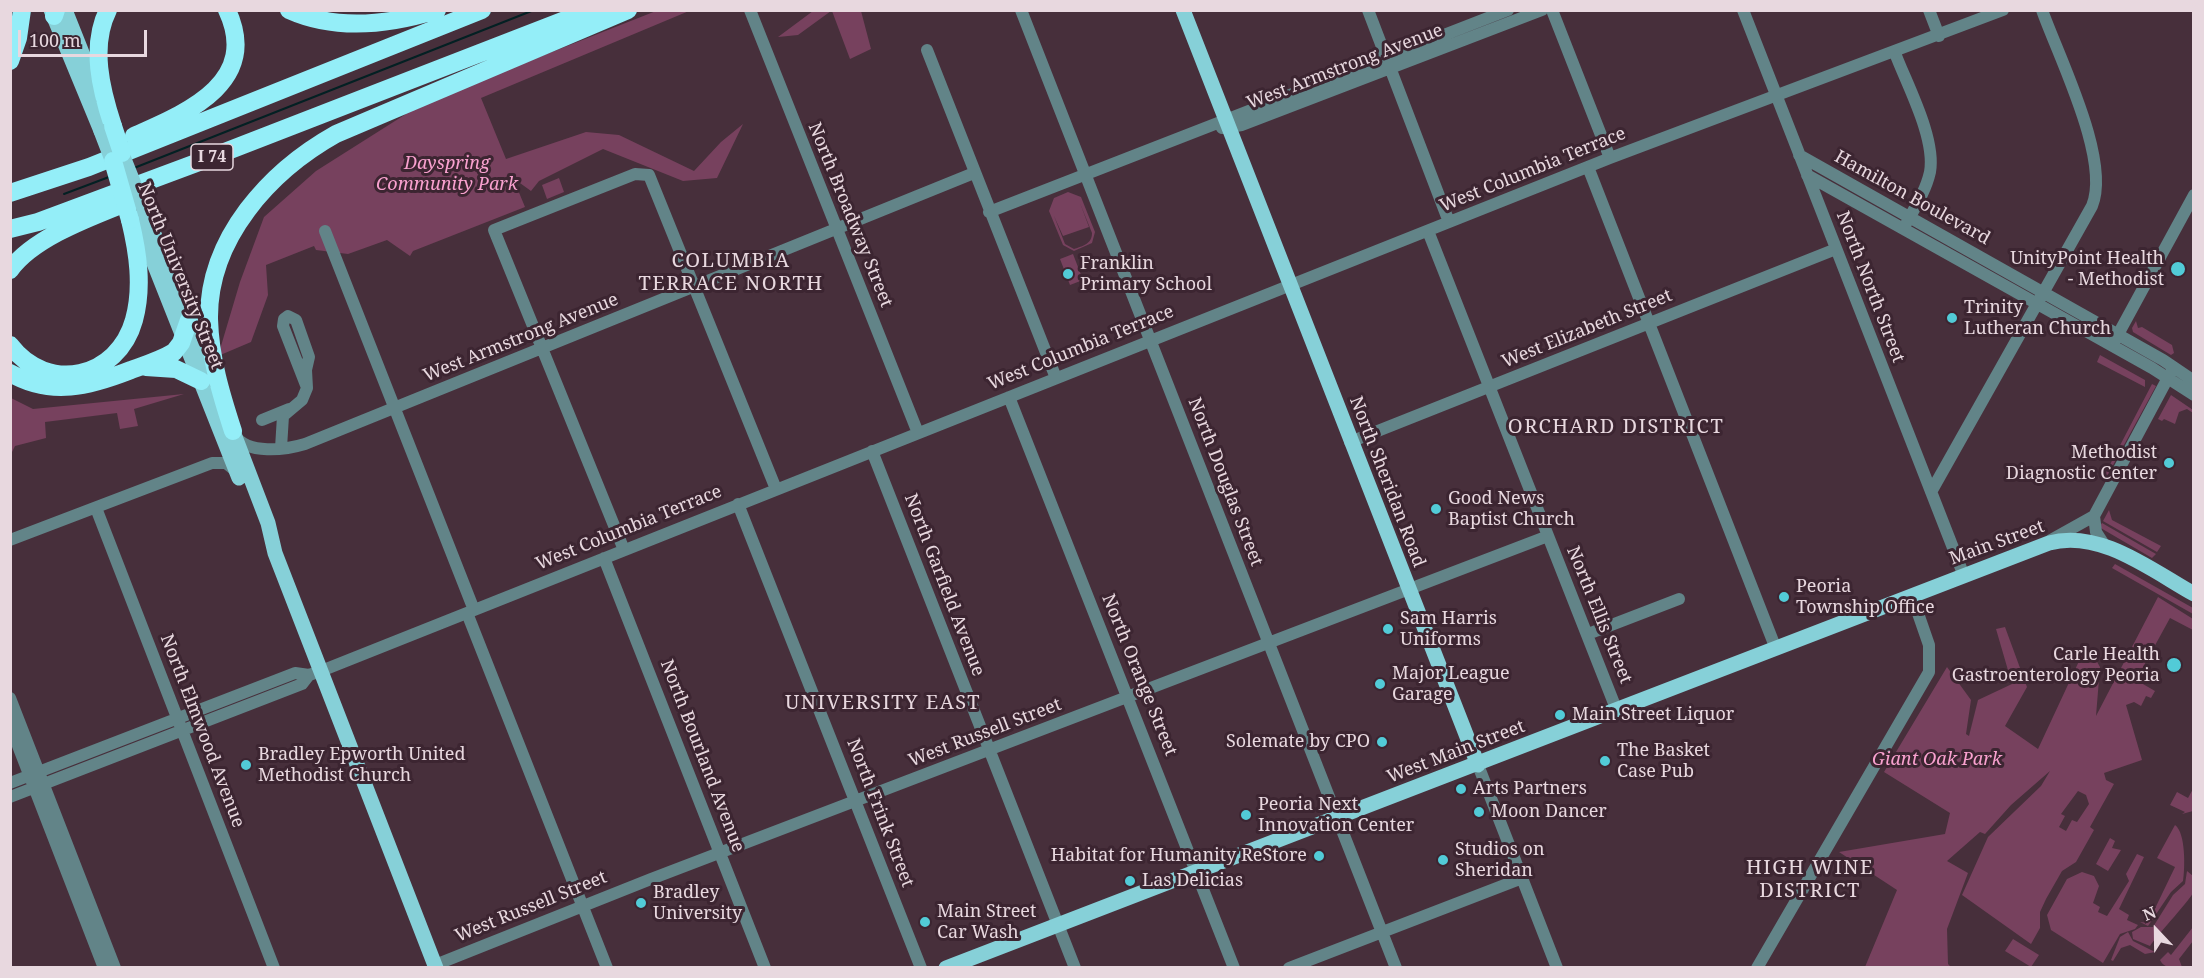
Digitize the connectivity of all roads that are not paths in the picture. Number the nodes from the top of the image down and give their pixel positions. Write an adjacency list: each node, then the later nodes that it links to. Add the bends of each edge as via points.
1 (22, 10): 24 (highway)
2 (108, 10): 29 (highway, via 100,36 99,67)
3 (227, 10): 36 (highway, via 234,30 234,59 223,82 209,97 163,123)
4 (289, 10): 5 (highway, via 319,21 352,24 386,22)
5 (437, 10)
6 (482, 10): 37 (highway, I 74, via 89,167)
7 (591, 10): 26 (highway, I 74)
8 (628, 10): 73 (highway, via 336,134 300,157 259,195 223,251 210,306 213,360)
9 (750, 10): 45 (street, North Broadway Street)
10 (1021, 10): 35 (street, North Douglas Street)
11 (1183, 10): 28 (main road, North Sheridan Road)
12 (1368, 10): 25 (street)
13 (1508, 10): 25 (street, West Armstrong Avenue)
14 (1542, 10): 25 (street, West Armstrong Avenue)
15 (1552, 10): 31 (street)
16 (1743, 10): 27 (street, North North Street)
17 (1929, 10): 21 (street)
18 (2004, 10): 21 (street, West Columbia Terrace)
19 (2042, 10): 52 (street, via 2092,143 2098,175 2092,206)
20 (57, 12): 29 (main road)
21 (1939, 36): 23 (street, West Columbia Terrace)
22 (927, 50): 33 (street)
23 (1895, 53): 27 (street, West Columbia Terrace); 41 (street, via 1928,140 1931,159 1927,182)
24 (10, 61)
25 (1388, 63): 28 (street, West Armstrong Avenue, via 1242,125); 42 (street)
26 (412, 80): 44 (highway, I 74, via 38,222); 49 (highway, via 75,225 34,248)
27 (1777, 98): 30 (street, North North Street); 31 (street, West Columbia Terrace, via 1740,108)
28 (1227, 123): 35 (street, West Armstrong Avenue); 50 (main road, North Sheridan Road)
29 (108, 128): 40 (highway, bridge)
30 (1799, 155): 34 (street, North North Street); 41 (street, Hamilton Boulevard)
31 (1610, 158): 32 (street, West Columbia Terrace)
32 (1588, 167): 42 (street, West Columbia Terrace); 53 (street)
33 (974, 173): 39 (street); 45 (street, West Armstrong Avenue)
34 (1807, 175): 43 (street, Hamilton Boulevard); 48 (street, North North Street)
35 (1085, 176): 39 (street, West Armstrong Avenue); 56 (street, North Douglas Street)
36 (10, 186)
37 (10, 193)
38 (2193, 195): 55 (street)
39 (989, 212): 63 (street)
40 (137, 217): 54 (main road, North University Street); 57 (highway, via 138,299 130,331 116,353 93,369 62,375 36,368)
41 (1910, 217): 43 (street); 52 (street, Hamilton Boulevard)
42 (1449, 222): 47 (street, West Columbia Terrace)
43 (1904, 228): 52 (street, Hamilton Boulevard)
44 (10, 229)
45 (837, 230): 51 (street, West Armstrong Avenue); 74 (street, North Broadway Street)
46 (325, 231): 70 (street)
47 (1428, 231): 50 (street, West Columbia Terrace); 67 (street, North Ellis Street)
48 (1836, 249): 53 (street, West Elizabeth Street); 80 (street, North North Street)
49 (10, 270)
50 (1289, 285): 56 (street, West Columbia Terrace); 75 (main road, North Sheridan Road)
51 (696, 287): 59 (street, West Armstrong Avenue); 59 (street, via 652,179 647,174 635,174 494,230); 79 (street)
52 (2039, 297): 55 (street, Hamilton Boulevard); 58 (street, Hamilton Boulevard); 80 (street)
53 (1649, 324): 67 (street, West Elizabeth Street); 100 (street)
54 (186, 329): 60 (highway, via 174,352); 64 (main road, North University Street); 73 (main road, North University Street)
55 (2119, 334): 58 (street); 62 (street, Hamilton Boulevard, via 2163,360)
56 (1150, 340): 63 (street, West Columbia Terrace); 99 (street, North Douglas Street)
57 (10, 345)
58 (2112, 346): 62 (street, Hamilton Boulevard)
59 (542, 348): 70 (street, West Armstrong Avenue); 89 (street)
60 (142, 366): 61 (highway, via 68,388 38,385); 64 (highway, via 176,369)
61 (10, 372)
62 (2170, 374): 65 (street, Hamilton Boulevard); 68 (street, Hamilton Boulevard); 84 (street)
63 (1056, 378): 69 (street, West Columbia Terrace)
64 (201, 381): 78 (main road, North University Street)
65 (2193, 381)
66 (306, 385): 66 (street, via 309,352 295,318 288,316 283,326); 71 (street, via 302,400)
67 (1490, 387): 75 (street, West Elizabeth Street); 85 (street, North Ellis Street)
68 (2193, 395)
69 (1009, 397): 74 (street, West Columbia Terrace); 102 (street, North Orange Street)
70 (394, 408): 76 (street, West Armstrong Avenue, via 303,445); 97 (street)
71 (290, 409): 72 (street); 76 (street, via 282,420)
72 (262, 420)
73 (233, 433): 76 (street, West Armstrong Avenue, via 247,446); 81 (main road, North University Street)
74 (918, 433): 77 (street, West Columbia Terrace)
75 (1350, 442): 93 (main road, North Sheridan Road)
76 (281, 448): 81 (street, West Armstrong Avenue, via 259,455 252,464)
77 (872, 451): 79 (street, West Columbia Terrace); 107 (street, North Garfield Avenue)
78 (236, 471): 83 (street, via 222,462); 90 (main road, North University Street)
79 (776, 489): 82 (street, West Columbia Terrace)
80 (1931, 492): 92 (street, North North Street)
81 (258, 498): 90 (main road, North University Street)
82 (738, 504): 89 (street, West Columbia Terrace); 113 (street, North Frink Street)
83 (96, 508): 86 (street); 106 (street, North Elmwood Avenue)
84 (2094, 516): 87 (street, via 2096,532); 88 (street)
85 (1548, 536): 93 (street, West Russell Street); 98 (street, North Ellis Street)
86 (10, 540)
87 (2105, 546): 88 (main road, Main Street, via 2072,539); 94 (main road, Main Street)
88 (2039, 547): 92 (main road, Main Street)
89 (624, 550): 91 (street, West Columbia Terrace)
90 (275, 553): 101 (main road, North University Street)
91 (604, 558): 97 (street, West Columbia Terrace); 115 (street, North Bourland Avenue)
92 (1964, 576): 95 (main road, Main Street)
93 (1408, 590): 99 (street, West Russell Street); 108 (main road, North Sheridan Road)
94 (2193, 594)
95 (1912, 597): 100 (main road, West Main Street); 134 (street, via 1929,645 1929,672)
96 (1679, 599): 98 (street)
97 (471, 611): 101 (street, West Columbia Terrace); 118 (street)
98 (1588, 634): 104 (street, North Ellis Street)
99 (1269, 644): 102 (street, West Russell Street); 114 (street, North Douglas Street)
100 (1776, 649): 104 (main road, West Main Street)
101 (315, 673): 106 (street, West Columbia Terrace, via 295,673); 121 (main road, North University Street)
102 (1129, 697): 107 (street, West Russell Street); 116 (street, North Orange Street)
103 (10, 698): 109 (street)
104 (1617, 711): 108 (main road, West Main Street)
105 (10, 725): 109 (street)
106 (179, 725): 109 (street, West Columbia Terrace); 111 (street, West Columbia Terrace); 124 (street, North Elmwood Avenue)
107 (990, 750): 113 (street, West Russell Street); 119 (street, North Garfield Avenue)
108 (1478, 765): 114 (main road, West Main Street); 117 (street, North Sheridan Road)
109 (34, 774): 110 (street, West Columbia Terrace); 111 (street)
110 (10, 783)
111 (39, 786): 112 (street, West Columbia Terrace); 122 (street); 123 (street)
112 (10, 797)
113 (857, 801): 115 (street, West Russell Street); 127 (street, North Frink Street)
114 (1337, 819): 116 (main road, West Main Street); 120 (street, North Douglas Street)
115 (720, 853): 118 (street, West Russell Street); 126 (street, North Bourland Avenue)
116 (1197, 872): 119 (main road, West Main Street); 130 (street, North Orange Street)
117 (1520, 879): 120 (street); 133 (street, North Sheridan Road)
118 (582, 906): 121 (street, West Russell Street); 125 (street)
119 (1058, 925): 128 (main road, West Main Street); 129 (street, North Garfield Avenue)
120 (1383, 932): 131 (street); 132 (street, North Douglas Street)
121 (436, 966)
122 (104, 968)
123 (115, 968)
124 (274, 968)
125 (607, 968)
126 (765, 968)
127 (921, 968)
128 (946, 968)
129 (1075, 968)
130 (1234, 968)
131 (1289, 968)
132 (1396, 968)
133 (1557, 968)
134 (1757, 968)

